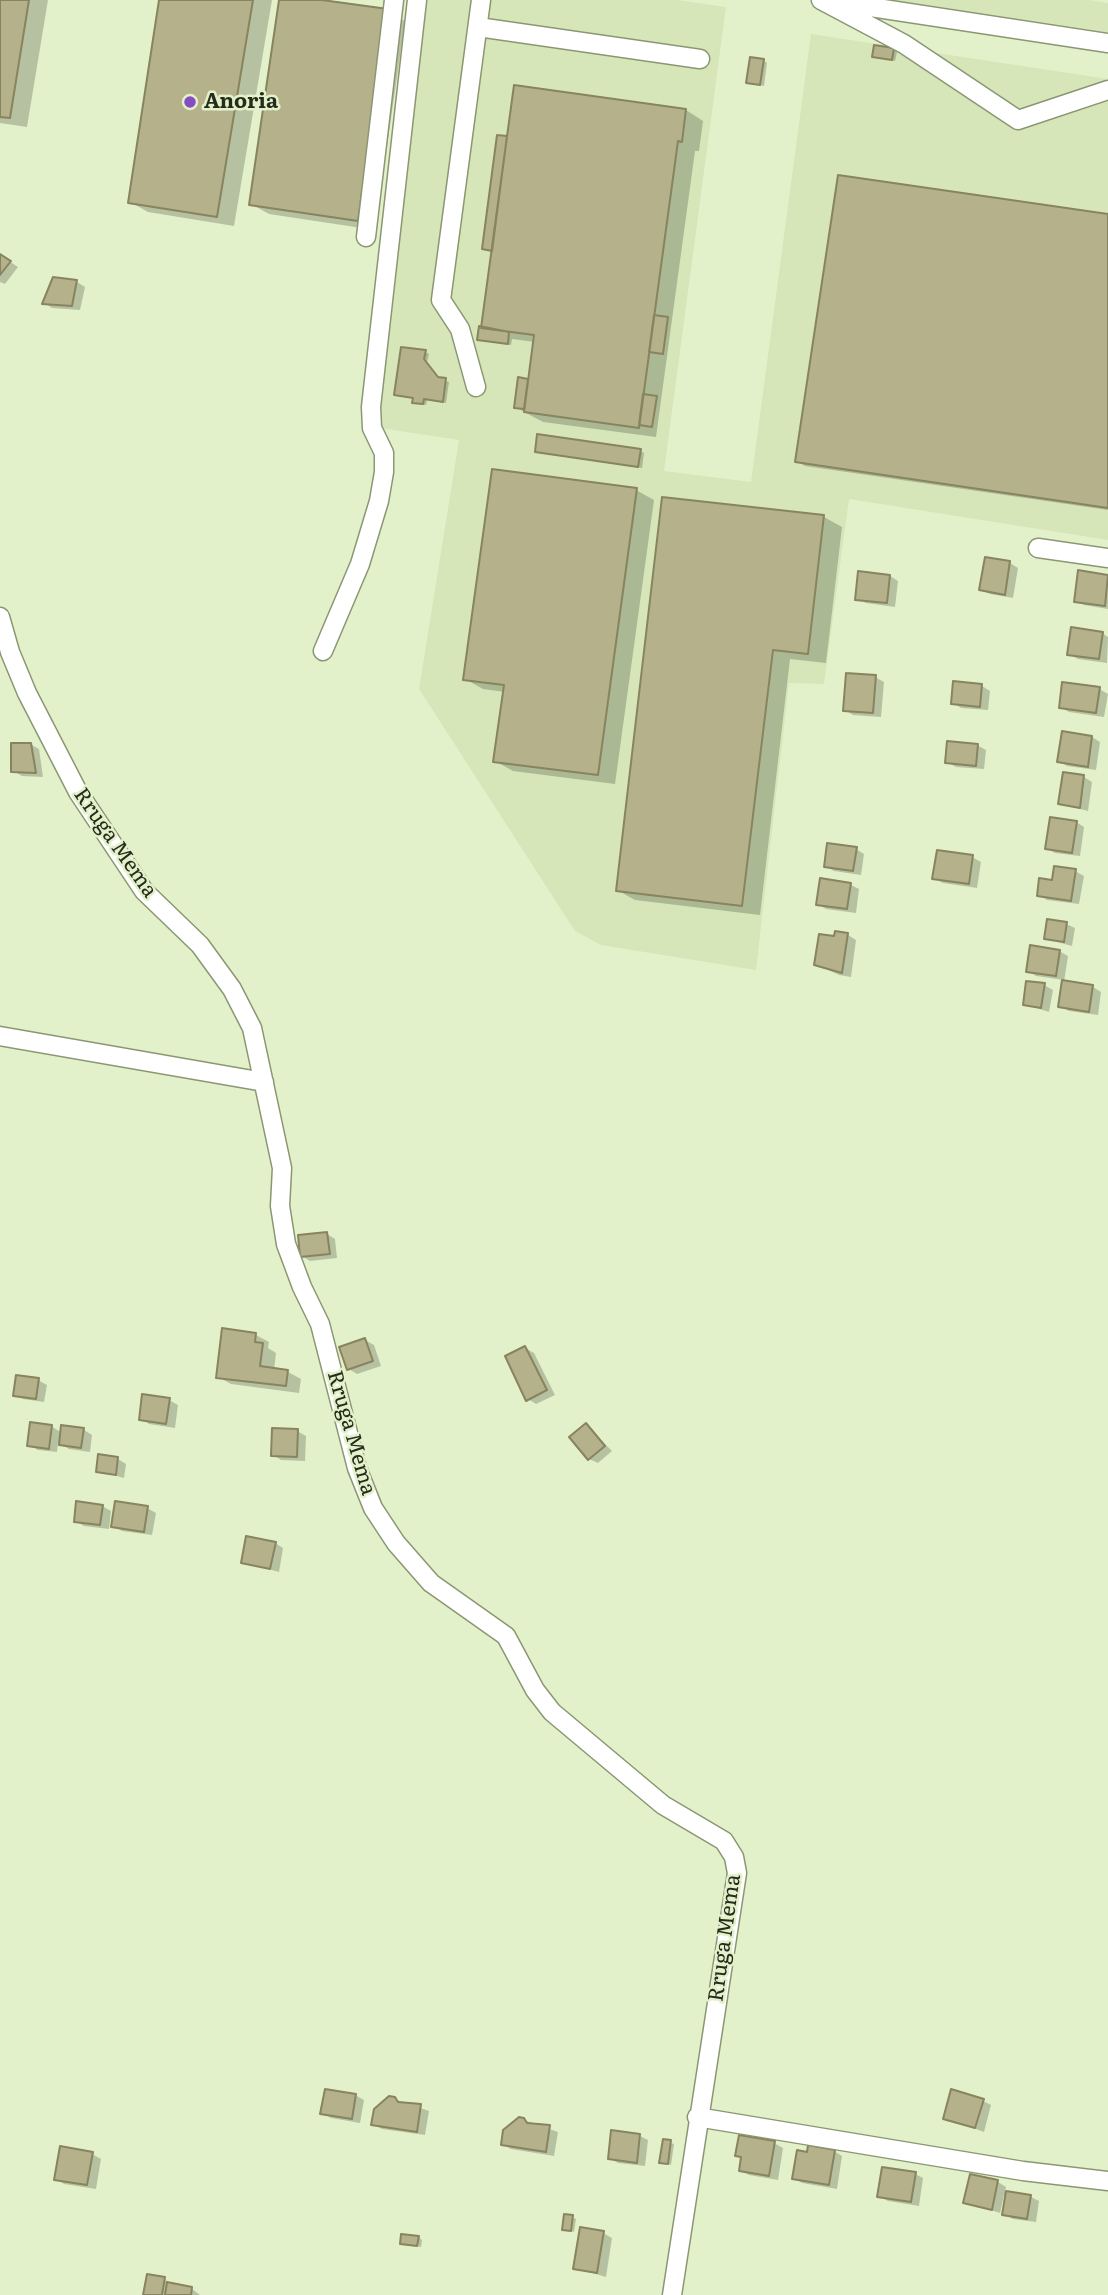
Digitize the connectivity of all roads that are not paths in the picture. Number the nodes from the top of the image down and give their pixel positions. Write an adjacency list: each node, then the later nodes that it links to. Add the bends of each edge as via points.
1 (394, 0): 10 (street)
2 (417, 0): 15 (street, via 371,407 373,428 384,453 384,472 360,564)
3 (481, 0): 6 (street)
4 (821, 0): 9 (street, via 904,44 1018,120)
5 (827, 0): 7 (street)
6 (478, 27): 8 (street); 11 (street, via 441,300 460,329)
7 (1108, 43)
8 (700, 59)
9 (1108, 90)
10 (366, 237)
11 (476, 387)
12 (1038, 548): 13 (street)
13 (1108, 558)
14 (0, 617): 17 (street, Rruga Mema, via 27,693 78,792 144,891 200,945 232,989 252,1028)
15 (324, 651)
16 (0, 1036): 17 (street)
17 (264, 1082): 18 (street, Rruga Mema, via 282,1168 280,1206 286,1244 320,1324 357,1468 373,1508 431,1583 506,1636 552,1712 663,1805 724,1841 734,1857 737,1873)
18 (697, 2117): 19 (street); 20 (street, Rruga Mema)
19 (1108, 2181)
20 (672, 2295)

